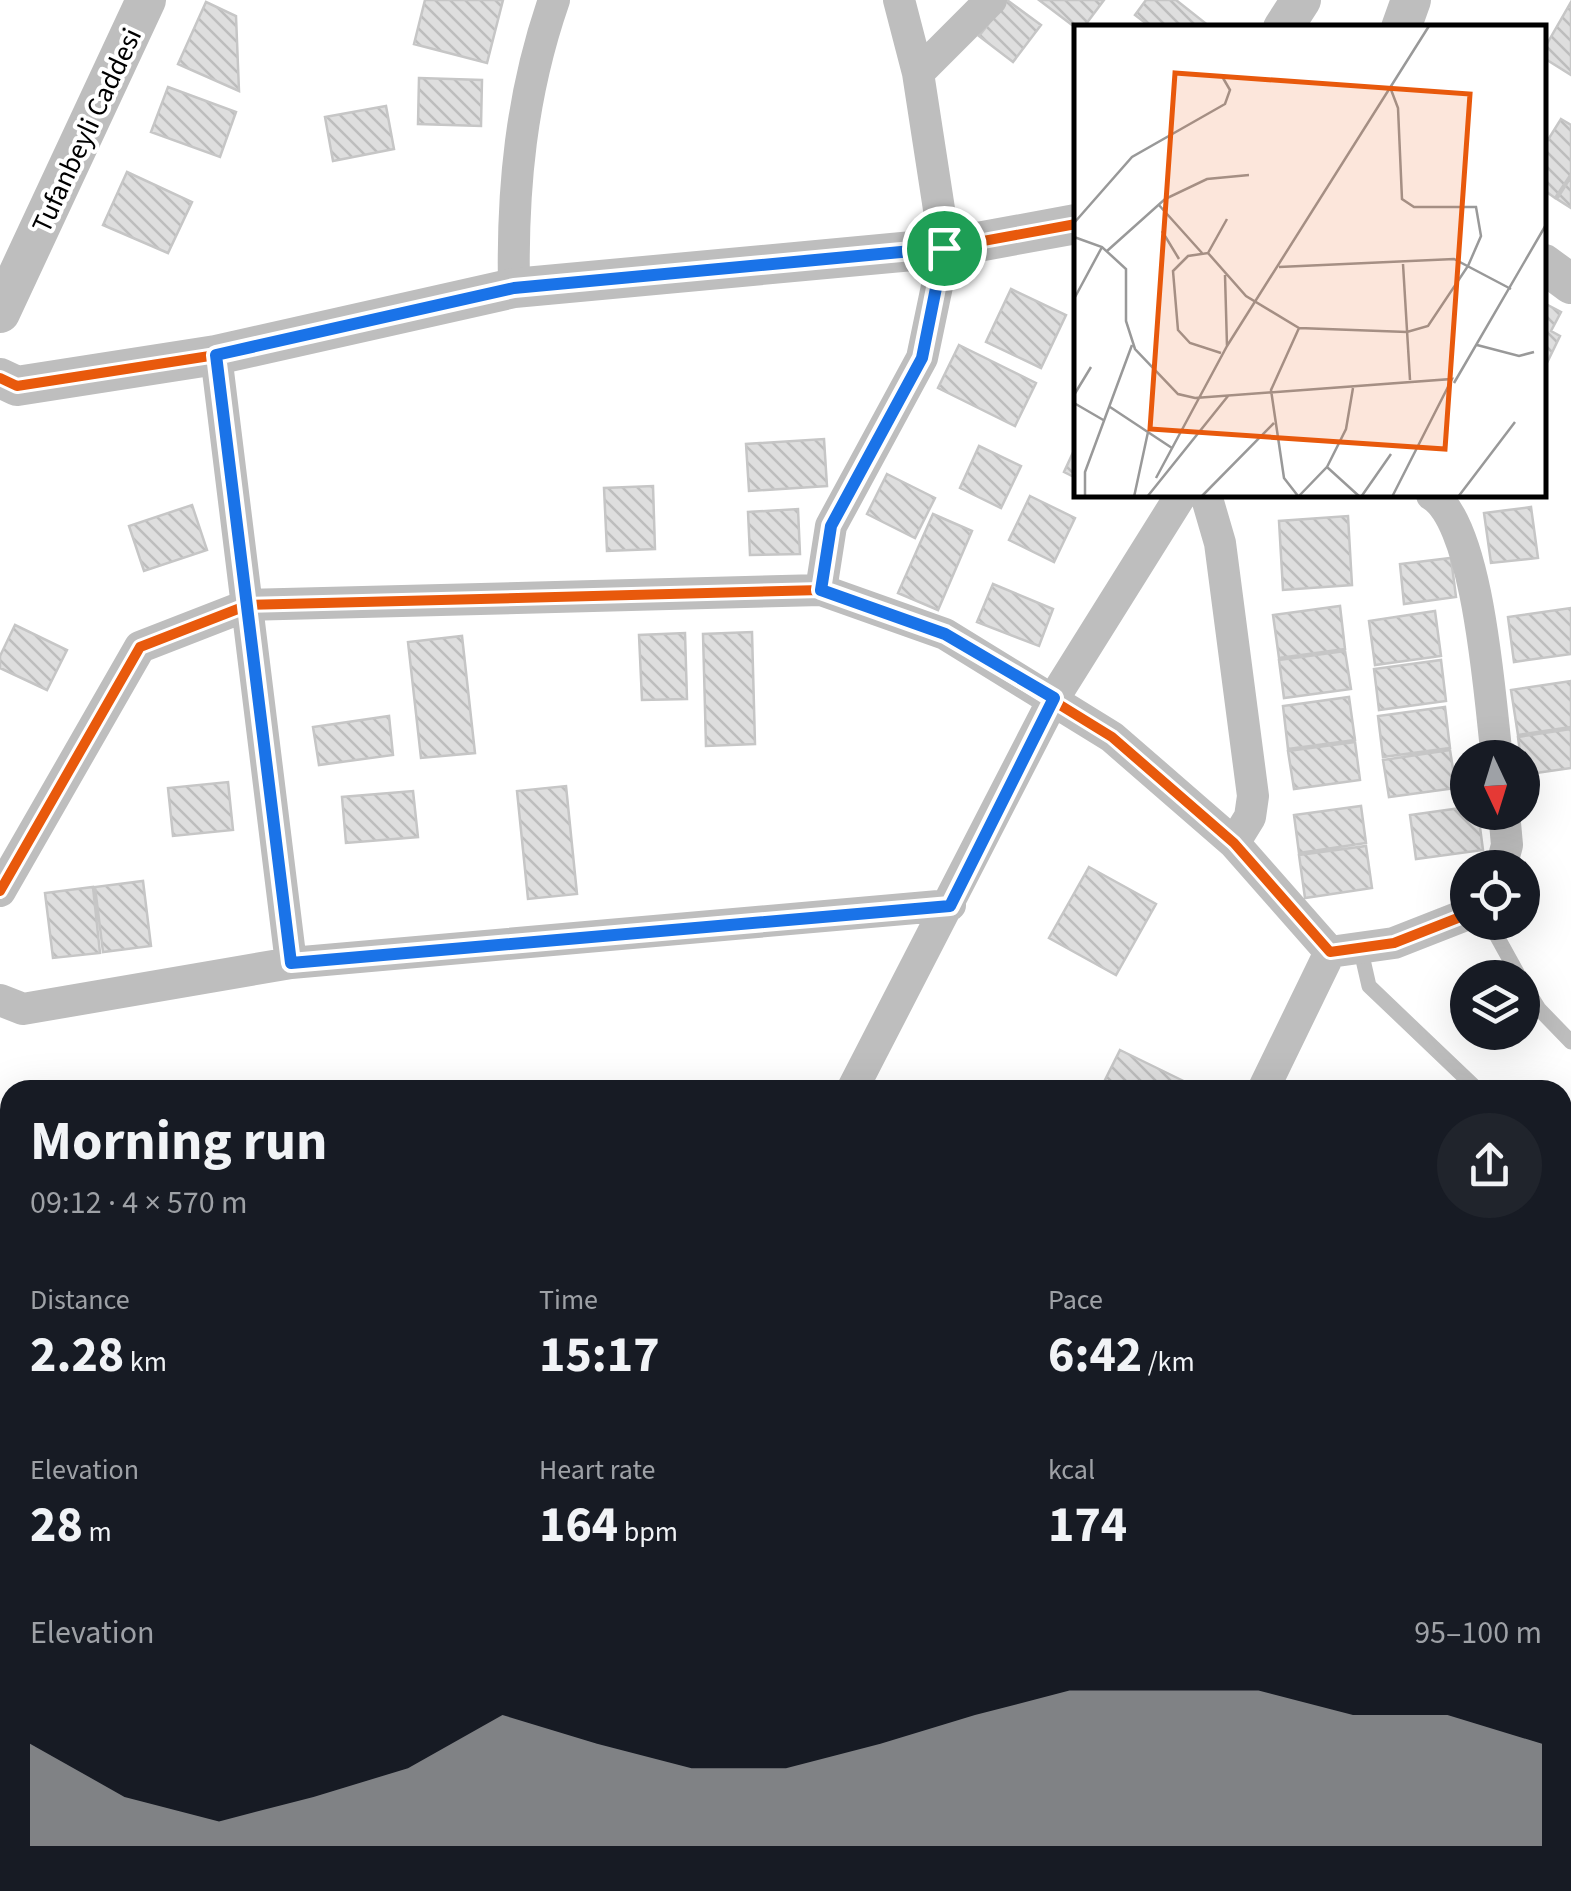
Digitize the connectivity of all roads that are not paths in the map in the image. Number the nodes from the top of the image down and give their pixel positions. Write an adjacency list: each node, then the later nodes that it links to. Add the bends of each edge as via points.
1 (146, 0): 15 (street, Tufanbeyli Caddesi)
2 (554, 0): 14 (street, via 519,141)
3 (900, 0): 9 (street)
4 (992, 0): 9 (street)
5 (1301, 0): 7 (street)
6 (1411, 0): 8 (street)
7 (1285, 25)
8 (1401, 25)
9 (918, 73): 11 (street)
10 (1074, 224): 11 (street)
11 (944, 248): 14 (street); 21 (street, via 922,358 831,526)
12 (1546, 265): 13 (street)
13 (1571, 284)
14 (514, 288): 16 (street)
15 (0, 314)
16 (216, 355): 17 (street, via 17,386); 22 (street)
17 (0, 378)
18 (1179, 498): 23 (street)
19 (1207, 498): 25 (street, via 1220,543 1253,796 1250,817)
20 (1434, 498): 24 (street, via 1459,533 1474,582)
21 (821, 590): 22 (street); 23 (street, via 945,634)
22 (248, 604): 26 (street, via 140,647); 30 (street)
23 (1054, 698): 25 (street, via 1112,737); 27 (street)
24 (1495, 740)
25 (1234, 842): 29 (street)
26 (0, 891)
27 (950, 906): 30 (street); 34 (street)
28 (1450, 922): 29 (street)
29 (1345, 952): 35 (street); 36 (lane, via 1369,986)
30 (291, 963): 31 (street, via 22,1009)
31 (0, 1000)
32 (1540, 1010): 33 (lane)
33 (1571, 1042)
34 (857, 1080)
35 (1269, 1080)
36 (1468, 1080)

